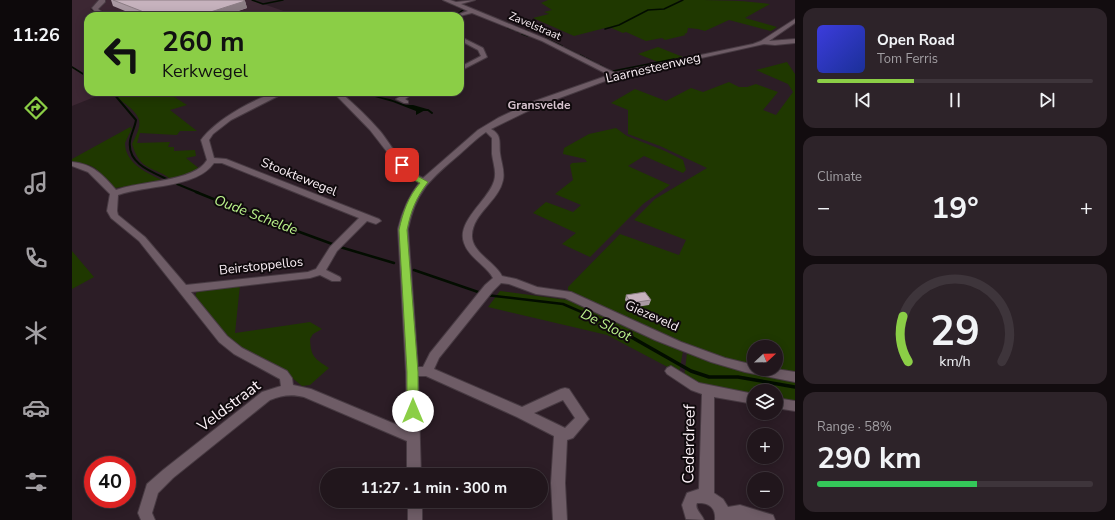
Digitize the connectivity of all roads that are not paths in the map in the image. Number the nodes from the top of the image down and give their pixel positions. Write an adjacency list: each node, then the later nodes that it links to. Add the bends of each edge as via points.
1 (102, 0): 6 (street, via 95,8)
2 (446, 0): 4 (street, Zavelstraat)
3 (472, 0): 4 (street)
4 (456, 4): 5 (street, Zavelstraat)
5 (472, 10): 7 (street); 13 (street, Zavelstraat, via 544,40)
6 (99, 12)
7 (464, 13)
8 (795, 21): 11 (street, Laarnesteenweg)
9 (465, 41): 12 (street, via 481,49 484,57)
10 (795, 41): 11 (street)
11 (763, 42): 13 (street, Laarnesteenweg)
12 (464, 67)
13 (614, 75): 18 (street, Laarnesteenweg, via 522,110)
14 (274, 96): 19 (street, via 253,105 211,132 205,140)
15 (340, 96): 21 (street, via 373,129 409,175)
16 (405, 96): 17 (street, via 399,99)
17 (406, 102)
18 (486, 129): 21 (street, Laarnesteenweg, via 439,166); 27 (street, via 497,137 498,183 472,221 467,236 472,250 493,269)
19 (211, 160): 22 (street, via 208,166 192,178 127,189); 23 (street, Stooktewegel, via 223,161)
20 (72, 164): 22 (street, via 91,169)
21 (424, 182): 30 (street, Laarnesteenweg, via 407,211 403,230)
22 (114, 194): 28 (street, via 114,216 142,239)
23 (365, 218): 24 (street, Stooktewegel); 25 (street, Beirstoppellos, via 336,246)
24 (376, 221)
25 (320, 271): 26 (street); 28 (street, Beirstoppellos, via 310,275)
26 (336, 279)
27 (499, 279): 29 (street, via 434,356); 32 (street, Giezeveld, via 511,279 531,289 567,295 716,360)
28 (183, 289): 33 (street, via 228,343 238,351 283,374)
29 (427, 370): 30 (street); 38 (street)
30 (412, 372): 40 (street, Laarnesteenweg)
31 (671, 372): 34 (street, via 695,387)
32 (795, 377)
33 (287, 389): 40 (street, Veldstraat, via 306,392); 45 (street, Veldstraat, via 266,396 152,489 146,503 145,513)
34 (708, 391): 35 (street, Cederdreef); 42 (street, Cederdreef)
35 (747, 398)
36 (783, 404): 37 (street)
37 (795, 406)
38 (522, 413): 39 (street); 39 (street, via 565,393 583,419 568,434)
39 (561, 433): 47 (street, via 558,483)
40 (413, 438): 41 (street, Laarnesteenweg)
41 (414, 468)
42 (706, 496): 44 (street, Cederdreef, via 722,509); 48 (street, Cederdreef, via 696,496 690,501 689,510)
43 (415, 508): 46 (street)
44 (722, 517): 49 (street, Cederdreef, via 740,512)
45 (148, 520)
46 (415, 520)
47 (560, 520)
48 (697, 520)
49 (768, 520)

